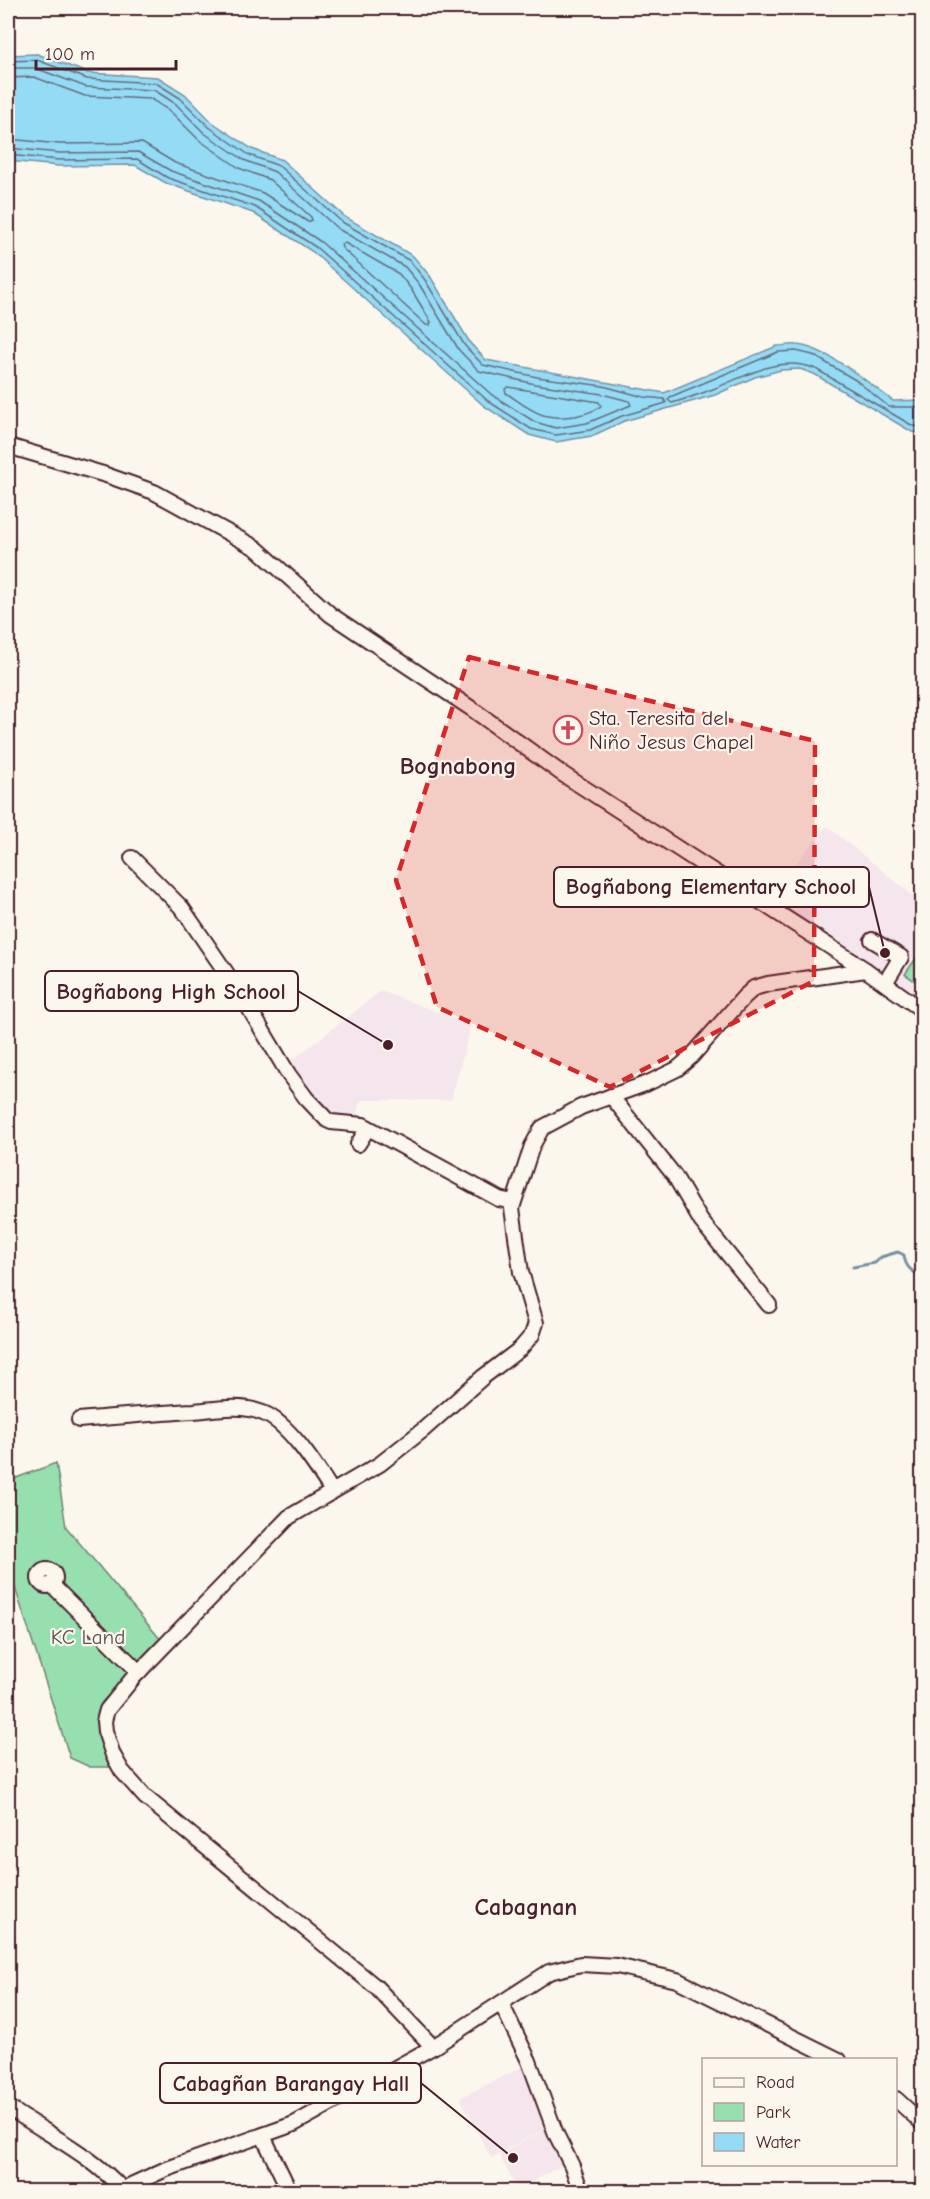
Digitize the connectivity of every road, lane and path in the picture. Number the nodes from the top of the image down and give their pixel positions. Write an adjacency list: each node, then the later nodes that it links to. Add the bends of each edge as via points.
1 (8, 446): 4 (street, via 154,492 256,548 331,615 561,773)
2 (132, 858): 8 (street, via 182,908 202,935 306,1098 331,1122)
3 (872, 939): 5 (street, via 901,957)
4 (866, 970): 5 (street); 7 (street, via 754,988 677,1069)
5 (885, 983): 6 (street)
6 (922, 1010)
7 (611, 1096): 10 (street, via 580,1107 542,1128); 11 (street, via 674,1175 701,1221)
8 (368, 1128): 9 (street); 10 (street, via 500,1199)
9 (358, 1144)
10 (513, 1202): 13 (street, via 521,1272 536,1323 532,1335 406,1444)
11 (769, 1305)
12 (79, 1420): 13 (street, via 240,1407 264,1413 302,1448)
13 (332, 1491): 15 (street, via 289,1517)
14 (51, 1584): 15 (street)
15 (139, 1672): 17 (street, via 107,1710 104,1721 113,1755 122,1771 145,1797 376,1987)
16 (501, 2003): 17 (street); 18 (street, via 549,1972 582,1964 617,1966 677,1980); 25 (street, via 529,2061)
17 (434, 2047): 22 (street, via 294,2124)
18 (835, 2058)
19 (897, 2100): 21 (street)
20 (8, 2107): 23 (street, via 86,2156 107,2172)
21 (922, 2123)
22 (263, 2136): 23 (street, via 164,2170); 24 (street)
23 (122, 2191)
24 (291, 2192)
25 (581, 2192)

